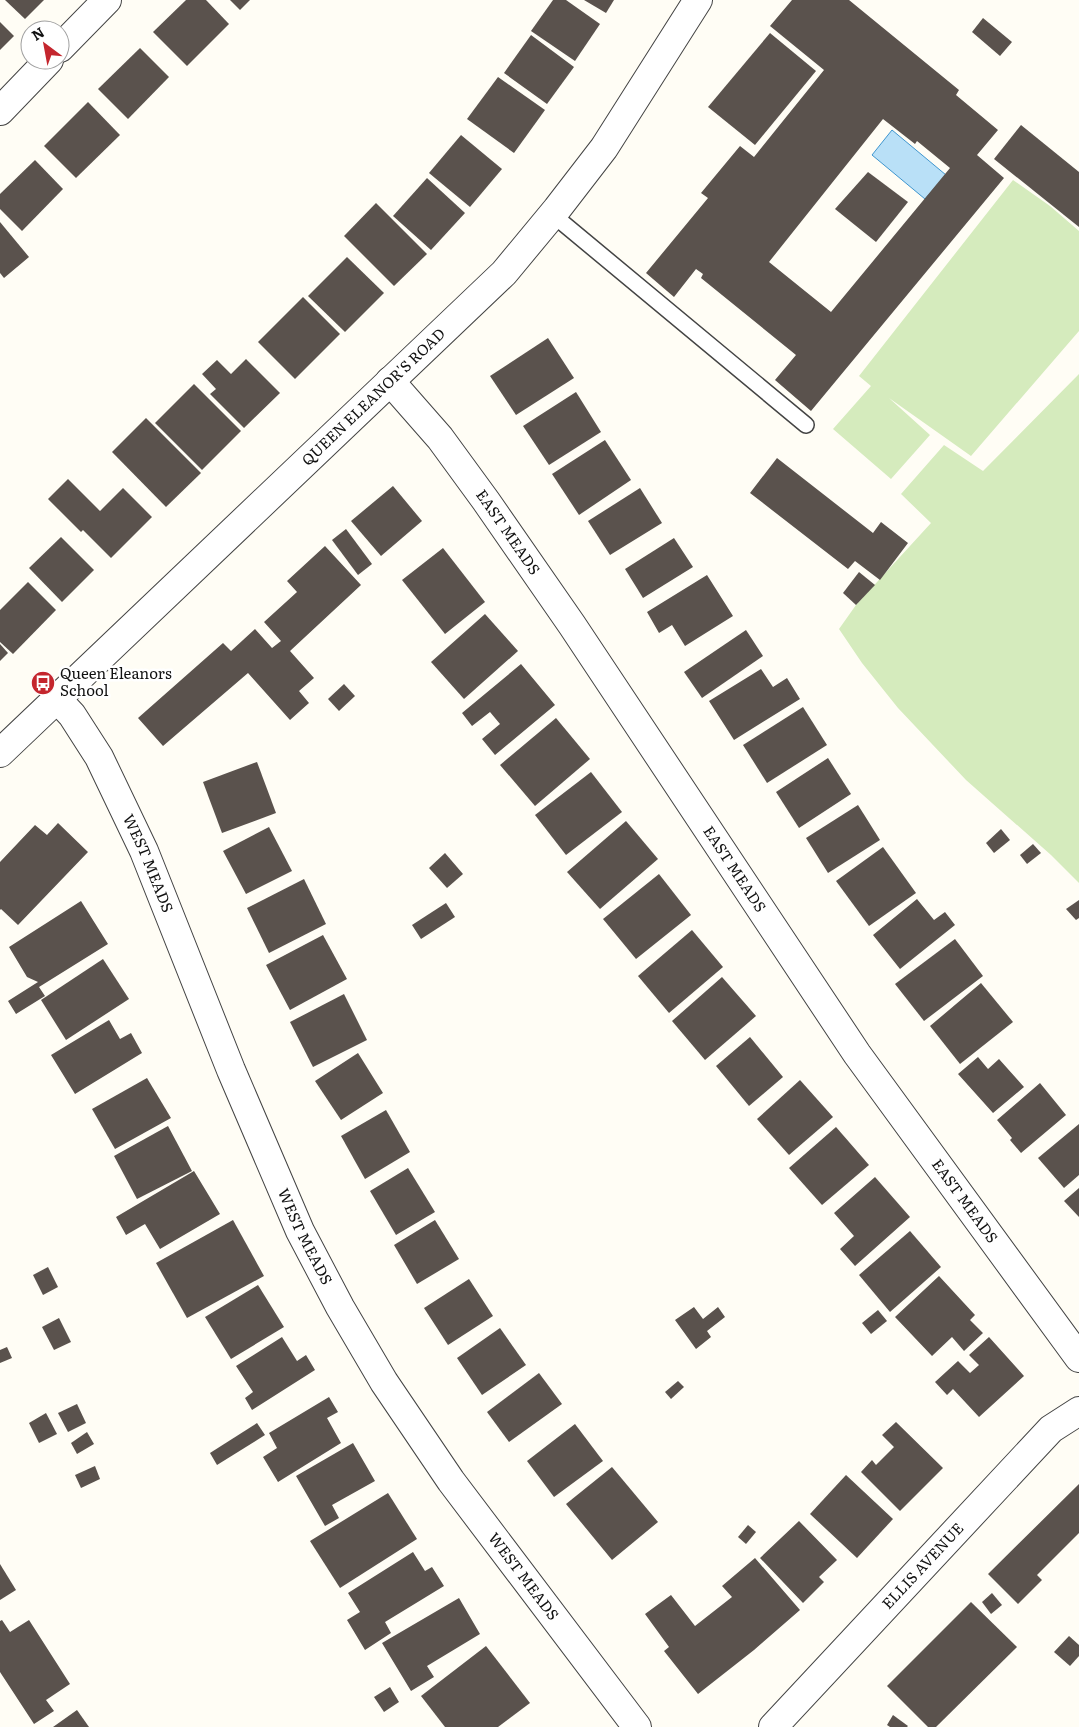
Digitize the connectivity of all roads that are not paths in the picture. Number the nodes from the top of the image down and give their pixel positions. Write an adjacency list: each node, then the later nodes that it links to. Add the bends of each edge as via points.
1 (107, 0): 3 (street)
2 (698, 0): 6 (street, QUEEN ELEANOR'S ROAD, via 604,148)
3 (70, 38)
4 (39, 70): 5 (street)
5 (0, 110)
6 (552, 214): 7 (street, QUEEN ELEANOR'S ROAD, via 504,273); 8 (lane)
7 (390, 381): 9 (street, QUEEN ELEANOR'S ROAD); 11 (street, EAST MEADS, via 440,438 486,501 857,1054)
8 (806, 425)
9 (57, 698): 10 (street, QUEEN ELEANOR'S ROAD); 13 (street, WEST MEADS, via 72,714 100,757 144,851 231,1070 300,1231 340,1307 384,1382 451,1481)
10 (0, 753)
11 (1079, 1358)
12 (1079, 1411): 14 (street, ELLIS AVENUE, via 1051,1429)
13 (637, 1727)
14 (773, 1727)

